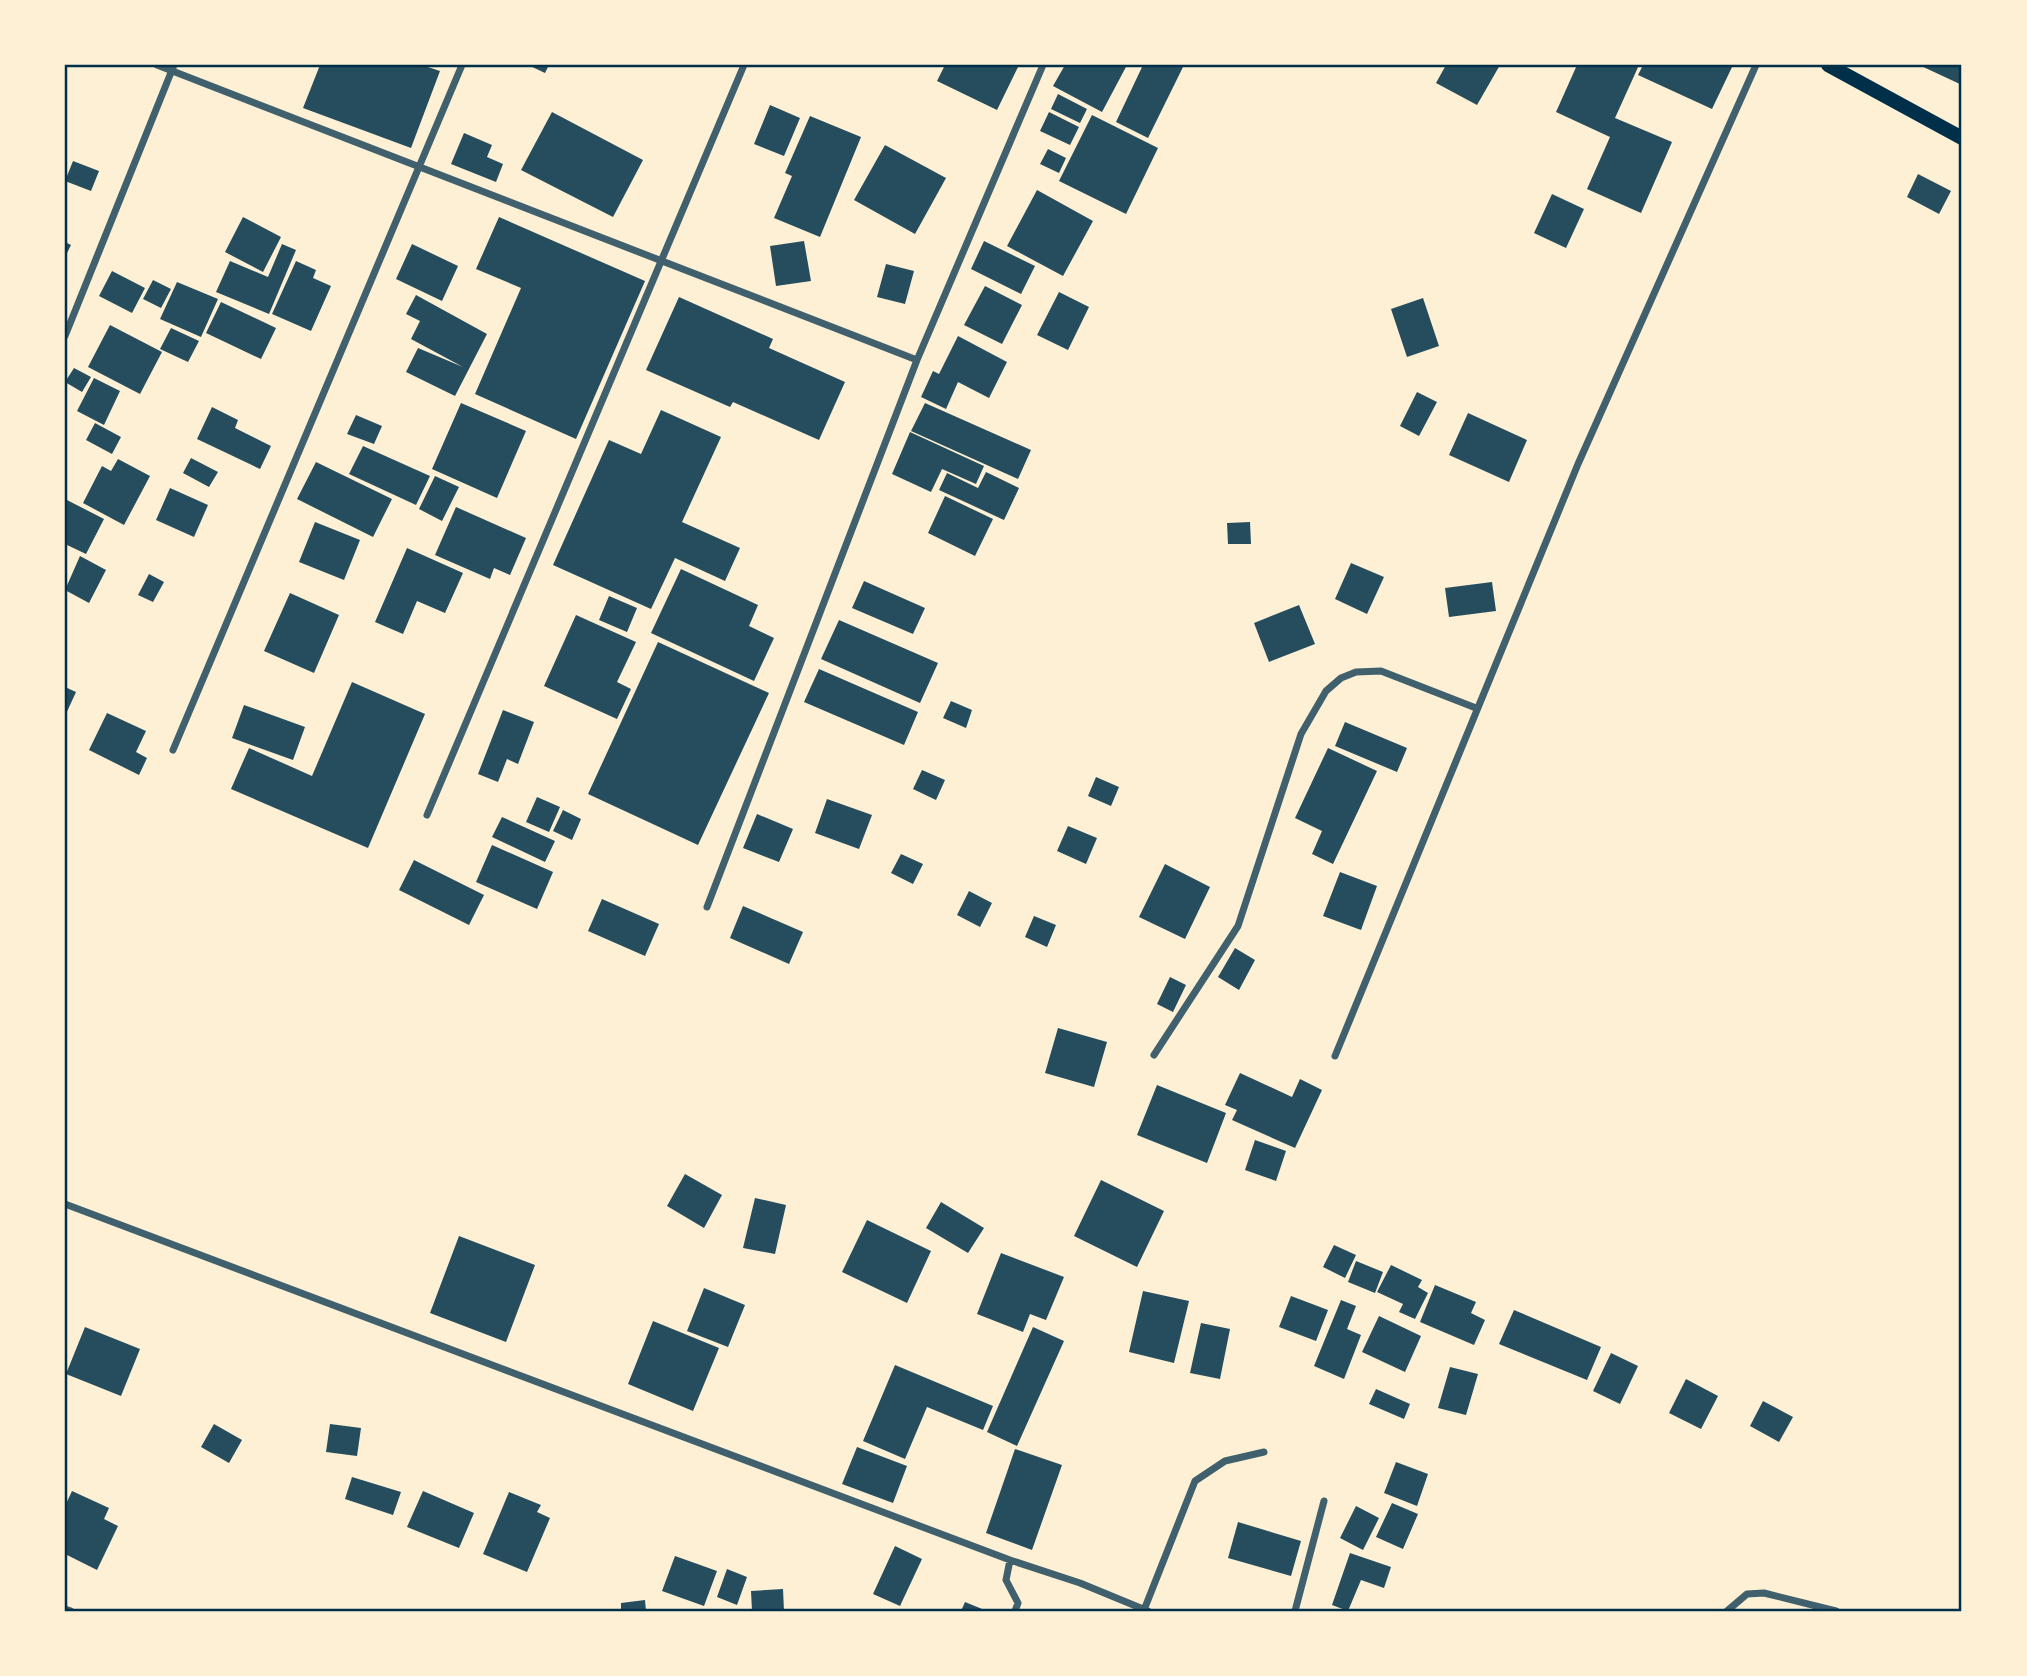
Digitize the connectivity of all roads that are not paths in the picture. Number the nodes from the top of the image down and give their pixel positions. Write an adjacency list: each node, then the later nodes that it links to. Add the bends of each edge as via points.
1 (157, 65): 7 (street)
2 (462, 65): 9 (street)
3 (744, 65): 10 (street)
4 (1043, 65): 12 (street)
5 (1756, 65): 13 (street, via 1578,464)
6 (1828, 65): 8 (main road)
7 (173, 68): 9 (street); 11 (street)
8 (1962, 138)
9 (418, 165): 10 (street); 14 (street)
10 (661, 262): 12 (street); 15 (street)
11 (65, 336)
12 (917, 360): 16 (street)
13 (1476, 708): 17 (street, via 1381,671 1356,672 1326,691 1301,734 1238,926); 18 (street)
14 (173, 750)
15 (427, 815)
16 (707, 907)
17 (1154, 1055)
18 (1335, 1056)
19 (65, 1204): 22 (street)
20 (1265, 1452): 24 (street, via 1225,1461 1195,1481)
21 (1324, 1501): 27 (street)
22 (1010, 1560): 24 (street); 26 (street, via 1006,1580 1018,1603)
23 (65, 1609): 25 (street)
24 (1146, 1610)
25 (71, 1611)
26 (1015, 1611)
27 (1295, 1611)
28 (1727, 1611): 29 (street, via 1747,1594 1764,1594)
29 (1836, 1611)

